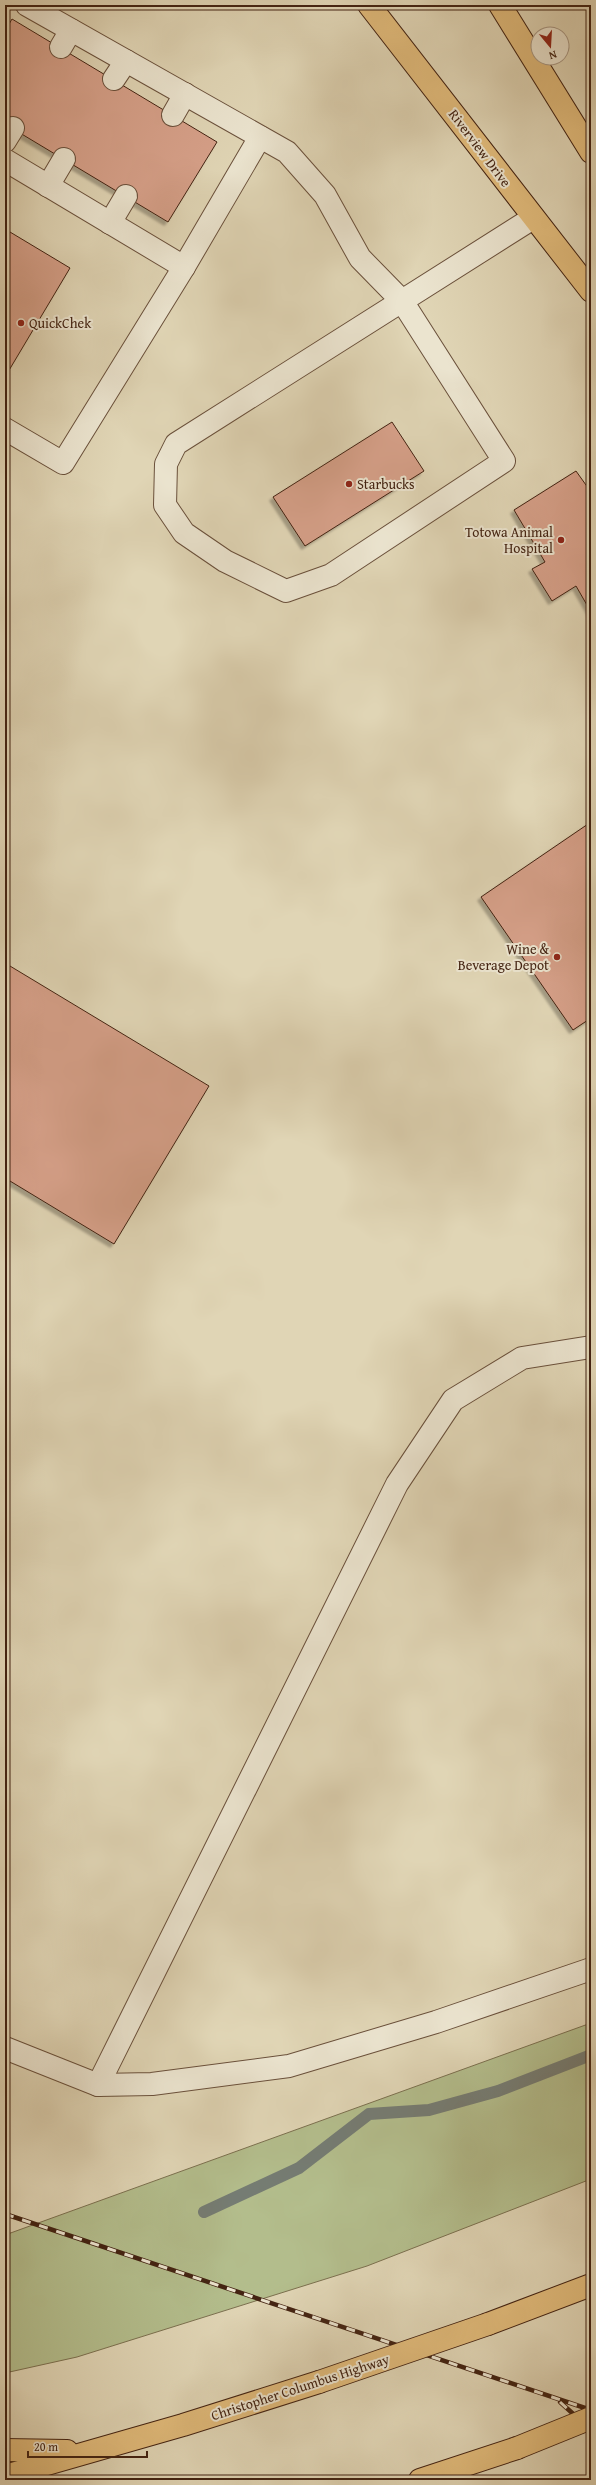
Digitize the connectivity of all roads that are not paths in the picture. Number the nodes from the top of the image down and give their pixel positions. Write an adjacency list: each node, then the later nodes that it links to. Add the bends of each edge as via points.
1 (27, 5): 4 (lane, via 66,39)
2 (369, 5): 14 (main road, Riverview Drive)
3 (500, 5): 9 (main road)
4 (126, 61): 5 (lane); 6 (lane)
5 (114, 79)
6 (185, 94): 7 (lane); 8 (lane)
7 (173, 115)
8 (260, 137): 16 (lane); 18 (lane, via 287,152 325,195 360,258)
9 (591, 152)
10 (64, 159): 12 (lane)
11 (5, 160): 12 (lane)
12 (48, 186): 15 (lane)
13 (126, 196): 15 (lane)
14 (533, 218): 17 (main road, Riverview Drive); 18 (lane)
15 (110, 223): 16 (lane)
16 (184, 267): 19 (lane, via 63,463)
17 (591, 292)
18 (402, 301): 18 (lane, via 504,461 331,575 286,591 225,561 184,533 166,505 166,464 176,444)
19 (6, 430)
20 (591, 1347): 23 (lane, via 522,1358 453,1400 397,1484)
21 (591, 1969): 23 (lane, via 436,2022 289,2066 152,2084)
22 (5, 2048): 23 (lane)
23 (98, 2085)
24 (591, 2285): 27 (main road, Christopher Columbus Highway, bridge, via 488,2324 319,2382)
25 (591, 2418): 29 (main road, bridge, via 517,2448)
26 (5, 2450): 27 (main road)
27 (88, 2452): 28 (main road, Christopher Columbus Highway)
28 (5, 2476)
29 (420, 2480)

